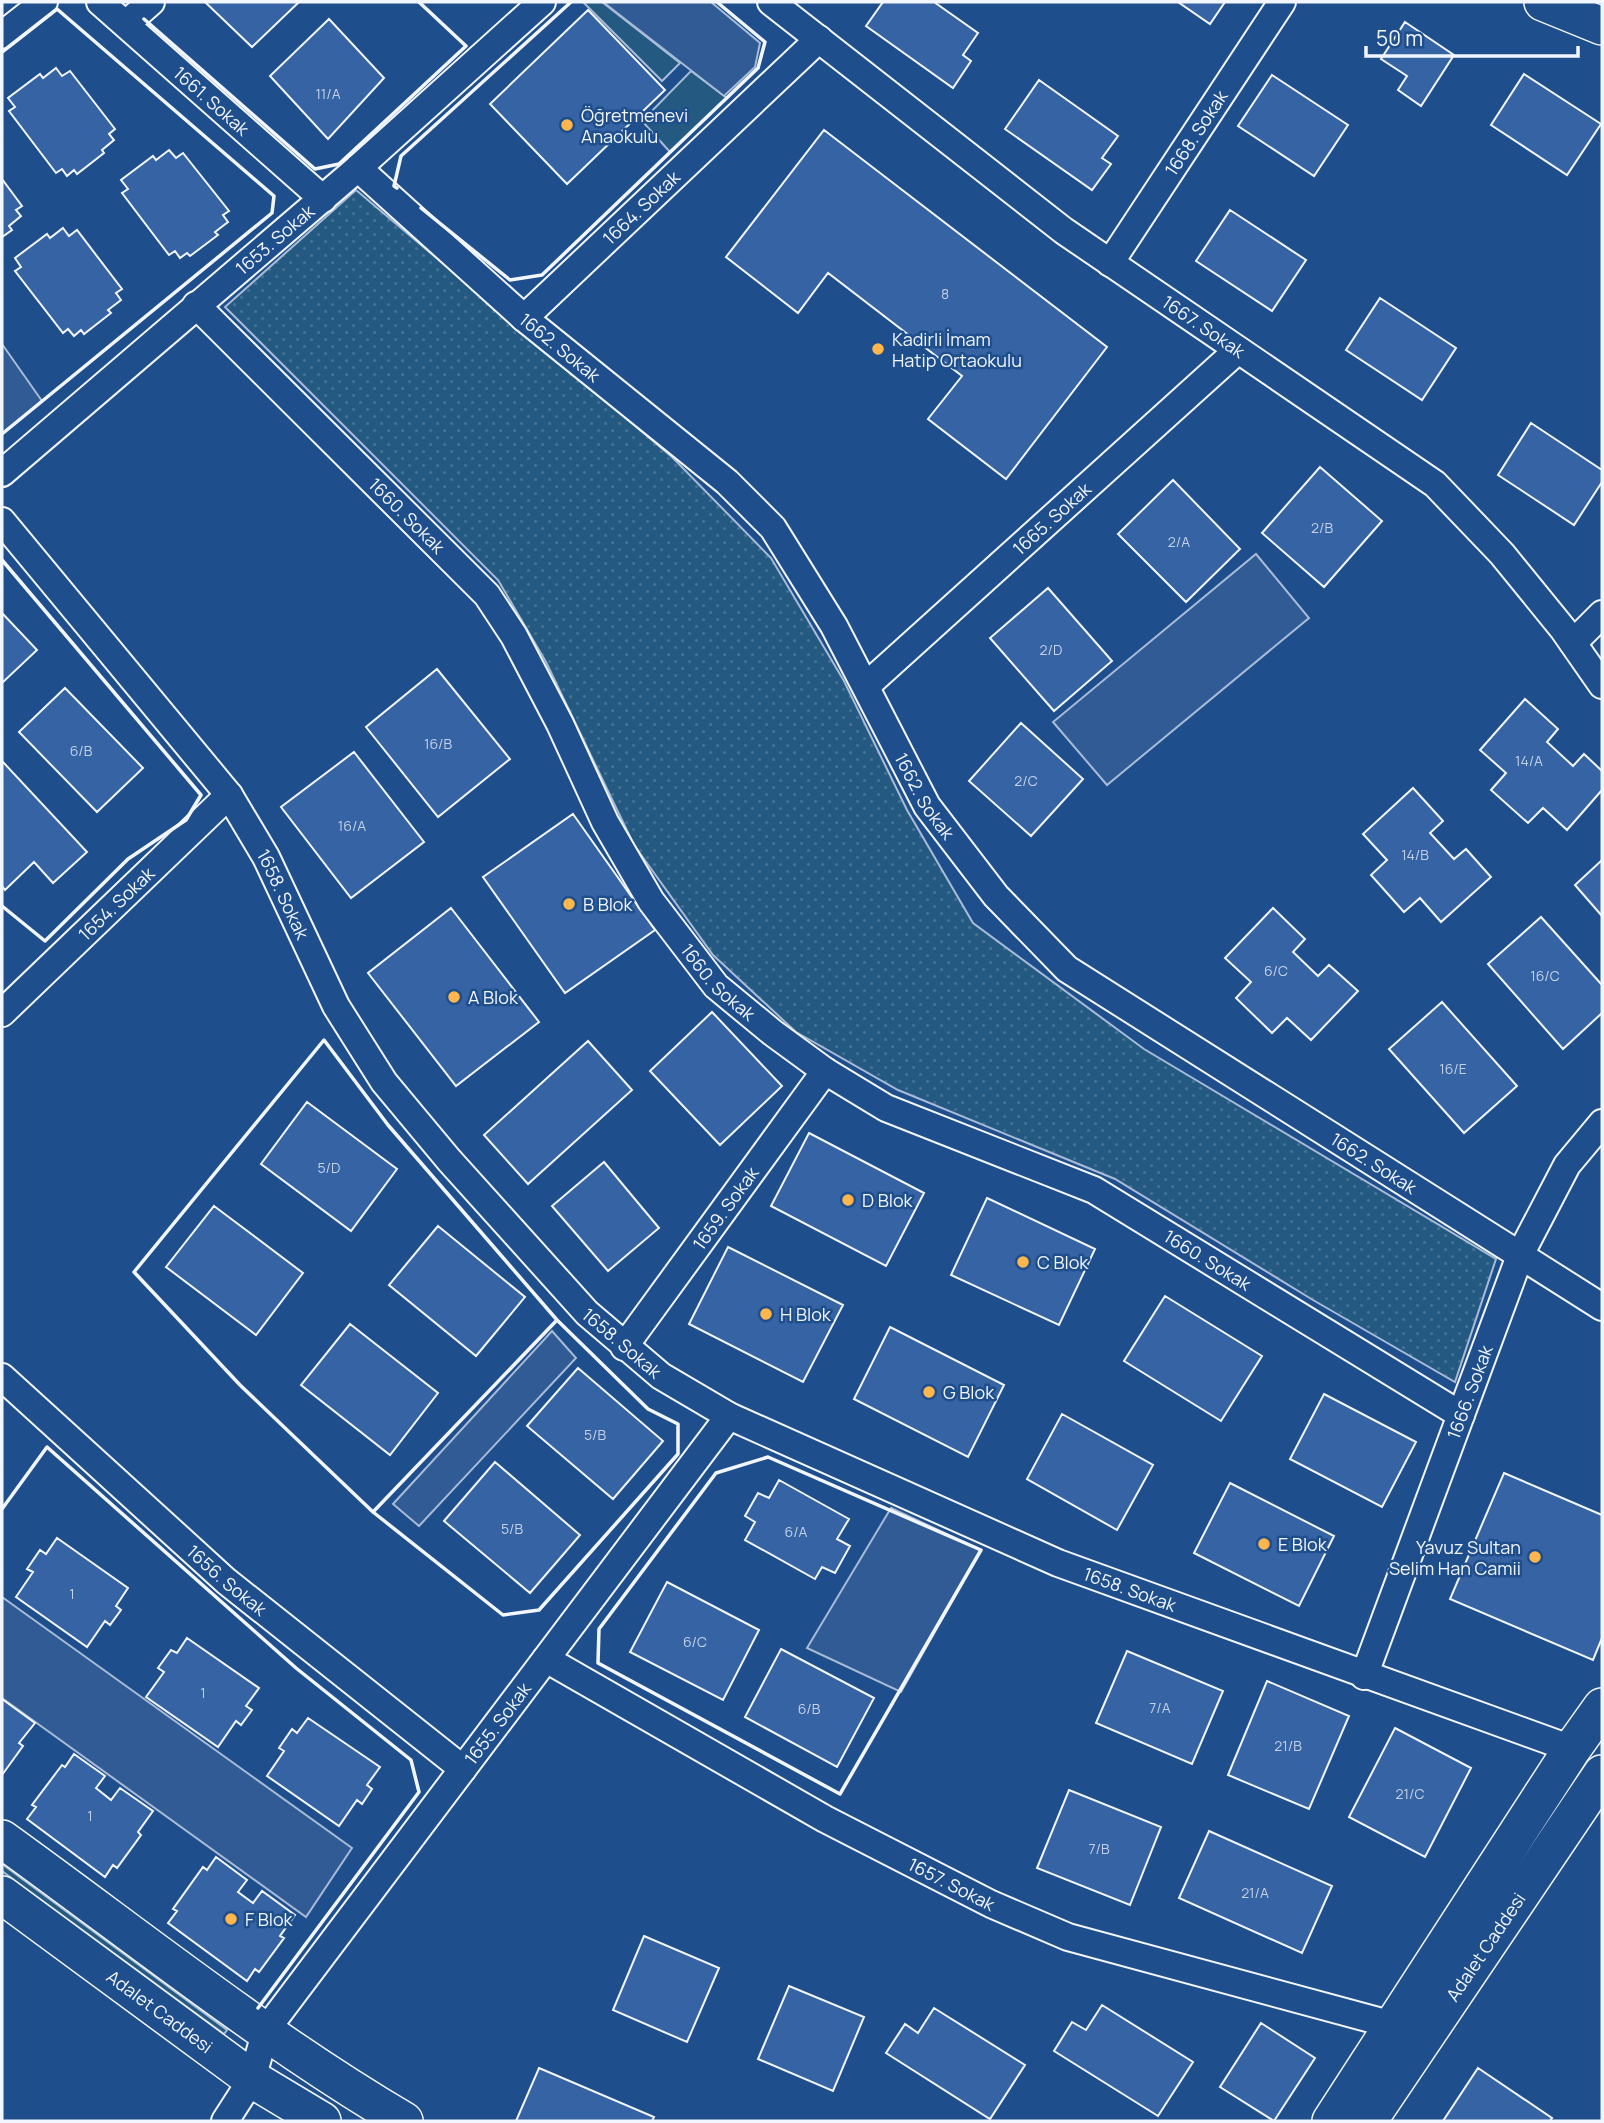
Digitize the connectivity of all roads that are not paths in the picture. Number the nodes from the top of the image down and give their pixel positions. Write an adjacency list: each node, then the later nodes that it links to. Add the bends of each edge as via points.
1 (44, 2): 10 (street)
2 (100, 2): 8 (street, 1661. Sokak)
3 (151, 2): 8 (street)
4 (541, 2): 12 (street, 1653. Sokak)
5 (771, 2): 11 (street, 1667. Sokak)
6 (1282, 2): 14 (street, 1668. Sokak)
7 (1543, 2): 9 (street)
8 (125, 24): 13 (street, 1661. Sokak)
9 (1602, 26)
10 (2, 35)
11 (819, 39): 14 (street, 1667. Sokak); 16 (street, 1664. Sokak)
12 (358, 168): 13 (street, 1653. Sokak); 16 (street, 1662. Sokak)
13 (323, 199): 15 (street, 1653. Sokak)
14 (1110, 262): 17 (street, 1667. Sokak)
15 (196, 305): 18 (street, 1653. Sokak); 26 (street, 1660. Sokak, via 487,595 514,636 605,822 651,901 716,986)
16 (524, 318): 23 (street, 1662. Sokak, via 727,482 773,528 835,626)
17 (1238, 349): 21 (street, 1667. Sokak, via 1435,484 1502,554); 23 (street, 1665. Sokak)
18 (2, 473)
19 (2, 522): 24 (street, 1658. Sokak)
20 (1602, 614): 21 (street)
21 (1573, 643): 22 (street, 1667. Sokak)
22 (1602, 685)
23 (866, 686): 28 (street, 1662. Sokak, via 927,806 996,896 1067,968)
24 (229, 794): 25 (street, 1654. Sokak); 30 (street, 1658. Sokak, via 266,857 336,1006 378,1073 485,1200 587,1313)
25 (2, 1013)
26 (825, 1070): 30 (street, 1659. Sokak); 32 (street, 1660. Sokak, via 886,1108 1094,1190)
27 (1602, 1123): 28 (street, 1666. Sokak, via 1567,1165)
28 (1521, 1253): 29 (street, 1662. Sokak); 32 (street, 1666. Sokak)
29 (1602, 1307)
30 (624, 1347): 33 (street, 1658. Sokak, via 694,1398)
31 (2, 1377): 38 (street, 1656. Sokak, via 226,1581)
32 (1461, 1415): 35 (street, 1666. Sokak)
33 (729, 1416): 34 (street, 1655. Sokak); 35 (street, 1658. Sokak, via 1058,1563)
34 (546, 1659): 38 (street, 1655. Sokak); 42 (street, 1657. Sokak, via 825,1819 991,1904 1068,1937)
35 (1364, 1676): 37 (street, 1658. Sokak)
36 (1602, 1707): 37 (street)
37 (1572, 1749): 42 (street)
38 (463, 1769): 43 (street, 1655. Sokak)
39 (1602, 1774): 49 (street, Adalet Caddesi)
40 (2, 1839): 43 (street)
41 (2, 1895): 44 (street, Adalet Caddesi)
42 (1393, 2025): 48 (street)
43 (266, 2030): 44 (street); 47 (street)
44 (252, 2079): 45 (street); 46 (street, Adalet Caddesi)
45 (225, 2121)
46 (322, 2121)
47 (404, 2121)
48 (1331, 2121)
49 (1368, 2121)

